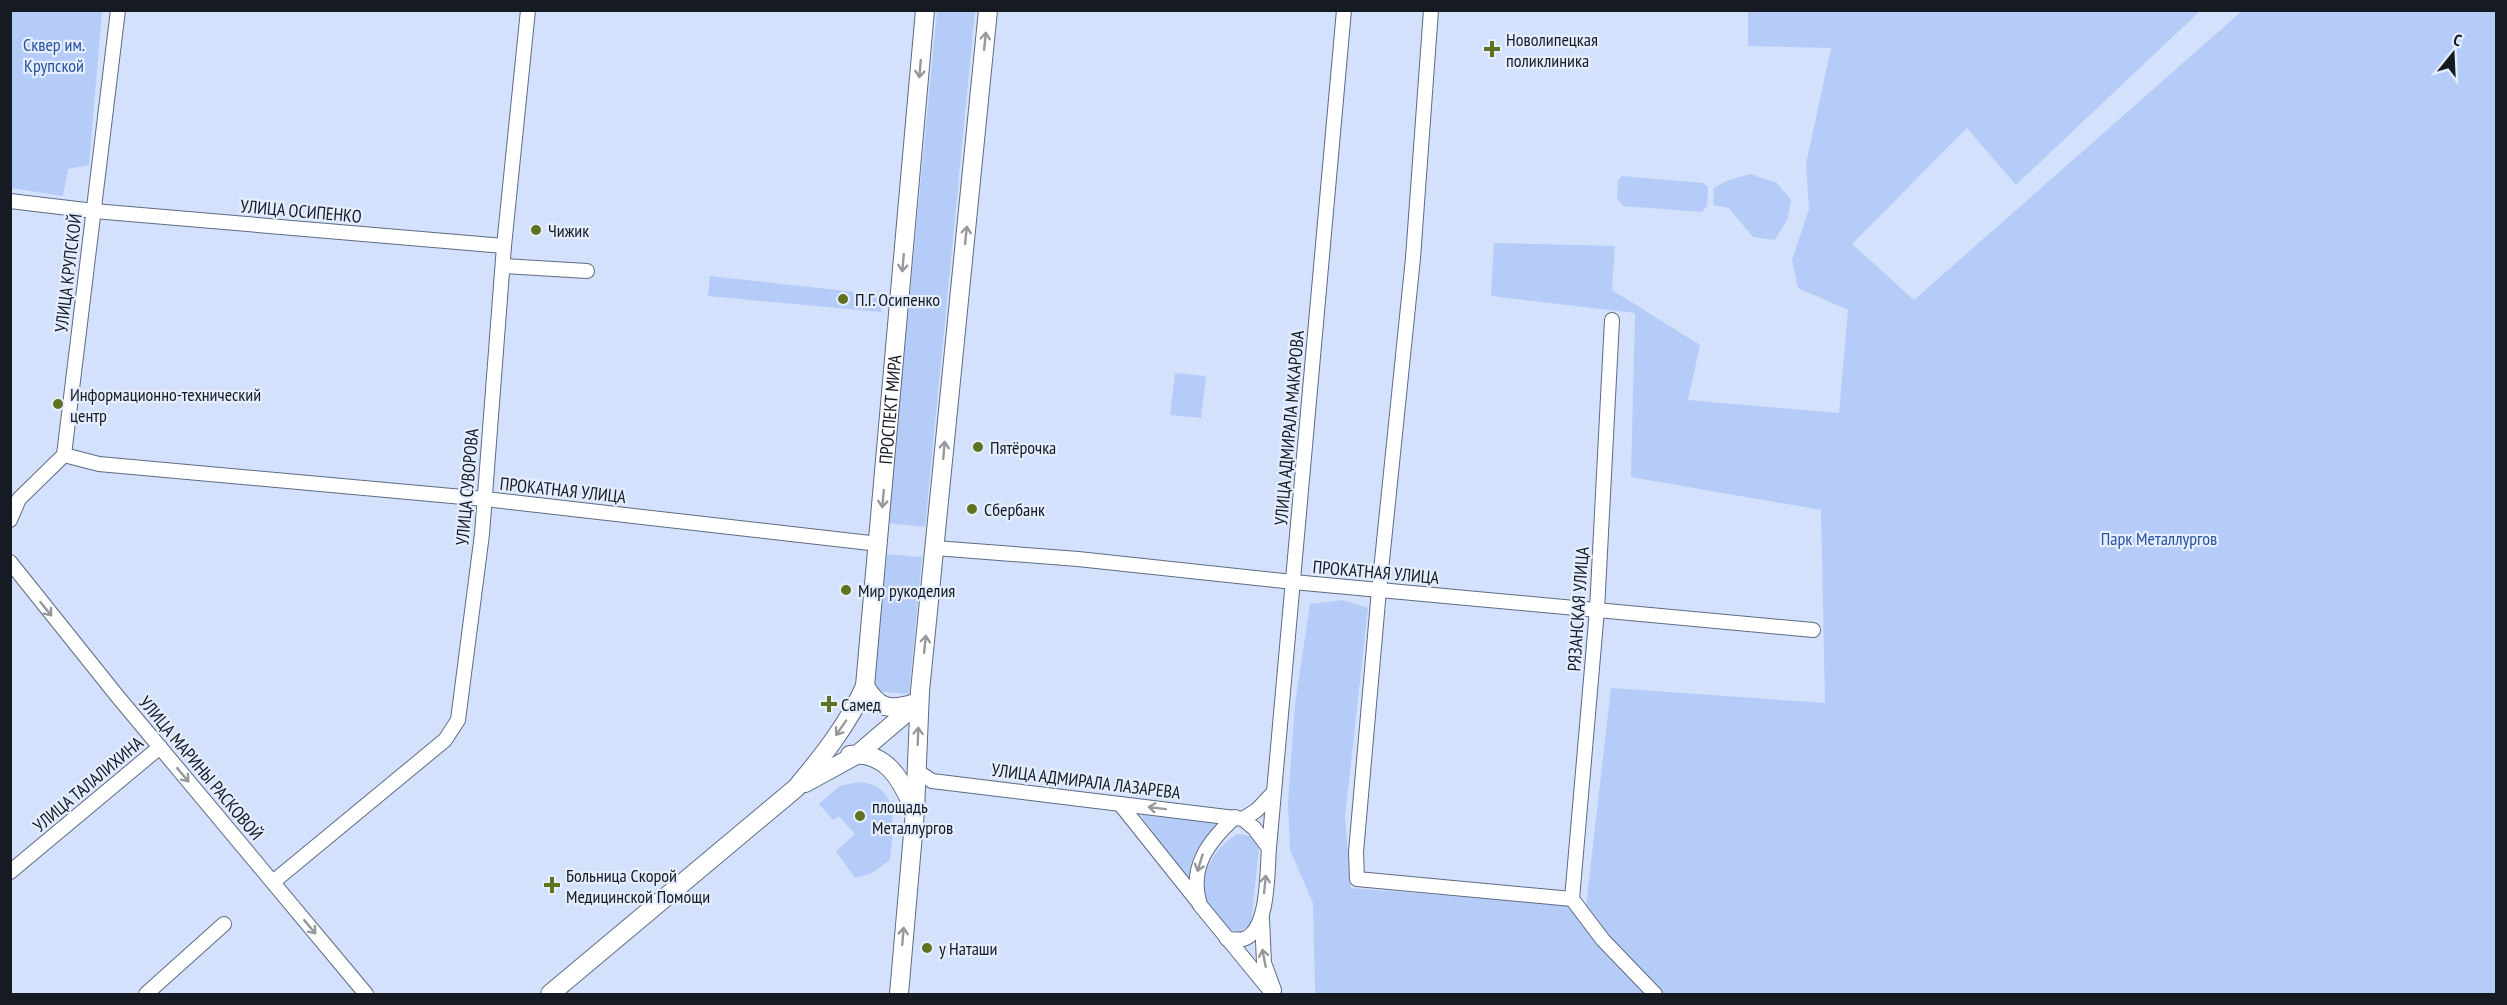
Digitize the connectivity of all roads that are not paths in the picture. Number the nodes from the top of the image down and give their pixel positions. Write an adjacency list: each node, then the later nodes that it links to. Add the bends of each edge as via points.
1 (118, 10): 8 (street, УЛИЦА КРУПСКОЙ)
2 (528, 10): 9 (street, УЛИЦА СУВОРОВА)
3 (925, 10): 17 (main road, ПРОСПЕКТ МИРА, one-way to 17)
4 (988, 10): 18 (main road, one-way to 4)
5 (1344, 10): 20 (street, УЛИЦА АДМИРАЛА МАКАРОВА)
6 (1431, 10): 21 (street, via 1413,258)
7 (10, 201): 8 (street, УЛИЦА ОСИПЕНКО)
8 (94, 211): 9 (street, УЛИЦА ОСИПЕНКО); 13 (street, УЛИЦА КРУПСКОЙ)
9 (504, 246): 10 (street, УЛИЦА СУВОРОВА)
10 (503, 266): 11 (street); 14 (street, УЛИЦА СУВОРОВА)
11 (586, 271)
12 (1612, 320): 22 (street, РЯЗАНСКАЯ УЛИЦА)
13 (64, 455): 14 (street, ПРОКАТНАЯ УЛИЦА, via 99,464); 15 (street)
14 (485, 499): 17 (street, ПРОКАТНАЯ УЛИЦА); 38 (street, УЛИЦА СУВОРОВА, via 458,720 445,740)
15 (15, 500): 16 (street)
16 (10, 520)
17 (879, 544): 24 (main road, ПРОСПЕКТ МИРА)
18 (935, 548): 20 (street, ПРОКАТНАЯ УЛИЦА); 25 (main road, one-way to 18)
19 (12, 569): 26 (street, УЛИЦА МАРИНЫ РАСКОВОЙ, one-way to 26)
20 (1293, 582): 21 (street, ПРОКАТНАЯ УЛИЦА); 32 (street, УЛИЦА АДМИРАЛА МАКАРОВА)
21 (1379, 590): 22 (street, ПРОКАТНАЯ УЛИЦА); 39 (street, via 1356,852 1357,879)
22 (1597, 610): 23 (street, ПРОКАТНАЯ УЛИЦА); 39 (street, РЯЗАНСКАЯ УЛИЦА)
23 (1813, 630)
24 (865, 686): 25 (main road, via 874,701 888,707); 28 (main road, ПРОСПЕКТ МИРА, one-way to 28, via 858,704)
25 (920, 702): 27 (main road); 30 (main road, one-way to 25)
26 (160, 747): 37 (street, УЛИЦА ТАЛАЛИХИНА); 38 (street, УЛИЦА МАРИНЫ РАСКОВОЙ, one-way to 38)
27 (858, 754): 28 (main road); 29 (main road); 31 (main road)
28 (820, 759): 31 (main road, ПРОСПЕКТ МИРА)
29 (880, 759): 30 (main road); 34 (main road, via 902,780)
30 (917, 771): 33 (street, УЛИЦА АДМИРАЛА ЛАЗАРЕВА, via 932,781); 34 (main road)
31 (796, 788): 47 (main road)
32 (1272, 794): 35 (street, via 1257,810); 36 (street, УЛИЦА АДМИРАЛА МАКАРОВА)
33 (1120, 804): 35 (street, УЛИЦА АДМИРАЛА ЛАЗАРЕВА, one-way to 33); 40 (street)
34 (915, 811): 48 (main road, one-way to 34)
35 (1239, 818): 36 (street, via 1254,828); 40 (street, one-way to 40, via 1210,843 1201,857 1196,881)
36 (1269, 848): 41 (street, УЛИЦА АДМИРАЛА МАКАРОВА, one-way to 36)
37 (10, 872)
38 (273, 882): 46 (street, УЛИЦА МАРИНЫ РАСКОВОЙ, one-way to 46)
39 (1572, 899): 49 (street, via 1603,940)
40 (1200, 905): 43 (street)
41 (1262, 919): 43 (street, via 1245,938); 44 (street, one-way to 41)
42 (224, 924): 45 (street)
43 (1227, 939): 44 (street)
44 (1270, 993)
45 (146, 994)
46 (366, 994)
47 (550, 994)
48 (898, 994)
49 (1655, 994)

